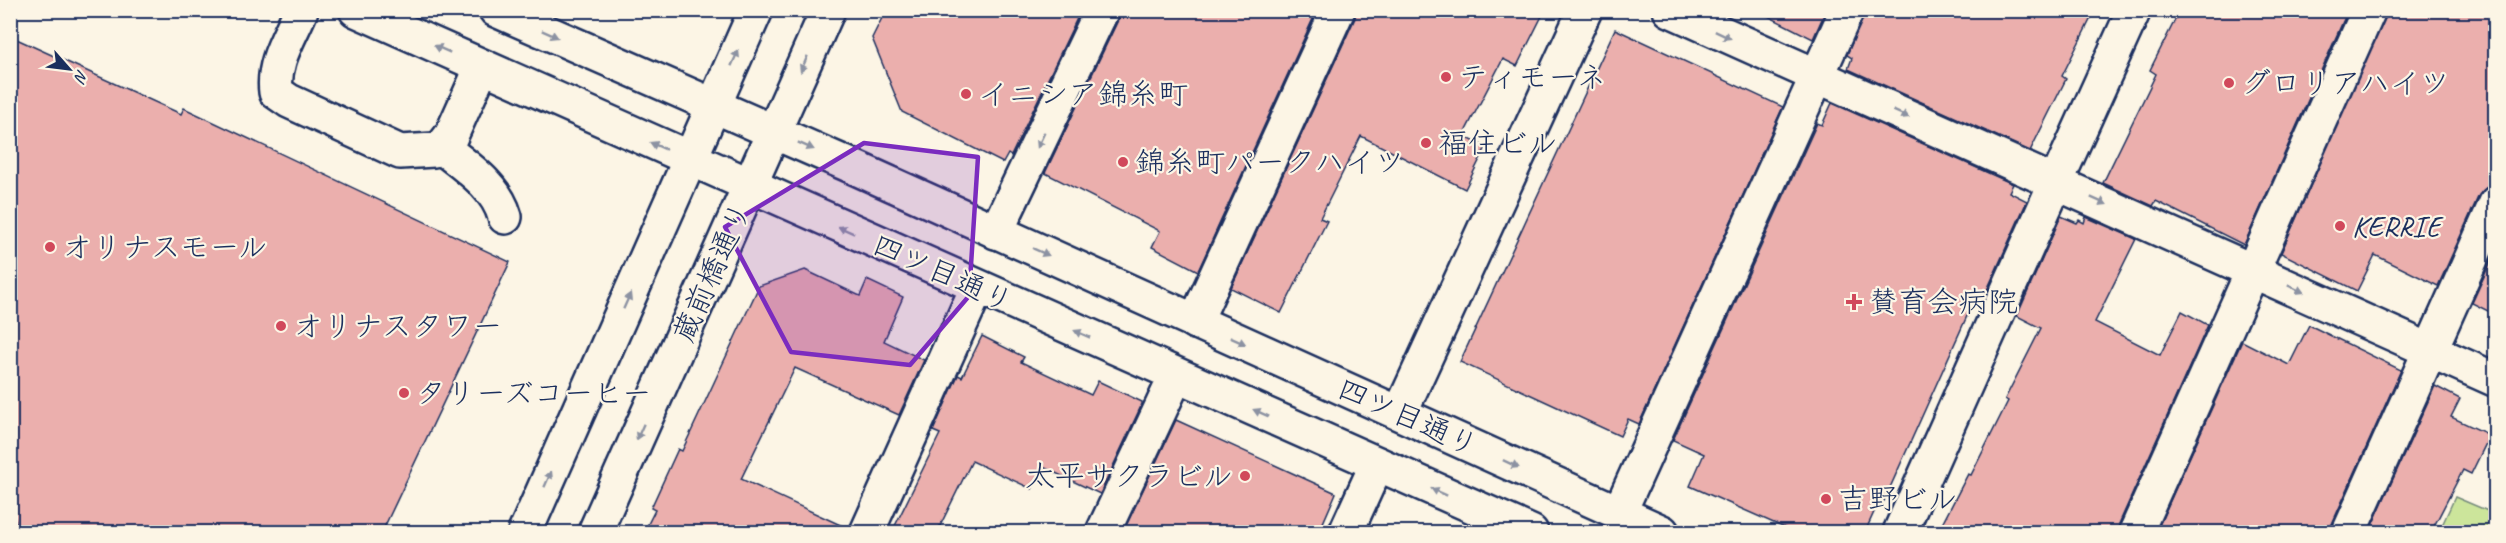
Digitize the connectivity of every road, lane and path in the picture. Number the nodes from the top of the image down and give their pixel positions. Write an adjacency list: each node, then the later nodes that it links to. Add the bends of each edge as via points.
1 (300, 10): 17 (main road, via 276,64 276,92 400,152 434,150)
2 (357, 10): 13 (main road, 四ツ目通り, one-way to 2)
3 (496, 10): 15 (main road, 四ツ目通り, one-way to 15)
4 (756, 10): 15 (main road, one-way to 4)
5 (828, 10): 16 (main road, 蔵前橋通り, one-way to 16)
6 (1102, 10): 23 (main road, one-way to 23)
7 (1338, 10): 26 (main road)
8 (1585, 10): 30 (main road)
9 (1670, 10): 14 (main road, one-way to 14)
10 (1847, 10): 14 (main road)
11 (2134, 10): 19 (main road)
12 (2369, 10): 24 (main road)
13 (482, 67): 17 (main road); 18 (main road, 四ツ目通り, one-way to 13)
14 (1816, 77): 19 (main road, one-way to 19); 32 (main road)
15 (714, 105): 16 (main road, 四ツ目通り); 18 (main road)
16 (774, 132): 20 (main road, 蔵前橋通り); 23 (main road, 四ツ目通り, one-way to 23)
17 (450, 137): 22 (main road, via 448,152 501,200)
18 (690, 160): 20 (main road, 四ツ目通り); 33 (main road, one-way to 18)
19 (2056, 182): 24 (main road, one-way to 24); 40 (main road)
20 (750, 187): 25 (main road, 四ツ目通り, one-way to 20); 34 (main road, 蔵前橋通り, one-way to 34)
21 (2496, 203): 27 (main road)
22 (506, 217)
23 (996, 232): 26 (main road, 四ツ目通り, one-way to 26)
24 (2254, 270): 27 (main road, one-way to 27); 41 (main road)
25 (977, 288): 28 (main road, 四ツ目通り, one-way to 25); 35 (main road)
26 (1195, 322): 30 (main road, 四ツ目通り, one-way to 30)
27 (2431, 350): 29 (main road); 42 (main road)
28 (1176, 376): 31 (main road, 四ツ目通り, one-way to 28); 36 (main road)
29 (2496, 380)
30 (1400, 413): 32 (main road, 四ツ目通り, one-way to 32)
31 (1377, 464): 37 (main road); 38 (main road, 四ツ目通り, one-way to 31)
32 (1619, 513): 39 (main road, 四ツ目通り)
33 (525, 532)
34 (595, 532)
35 (867, 532)
36 (1103, 532)
37 (1346, 532)
38 (1531, 532)
39 (1662, 532)
40 (1900, 532)
41 (2136, 532)
42 (2349, 532)

